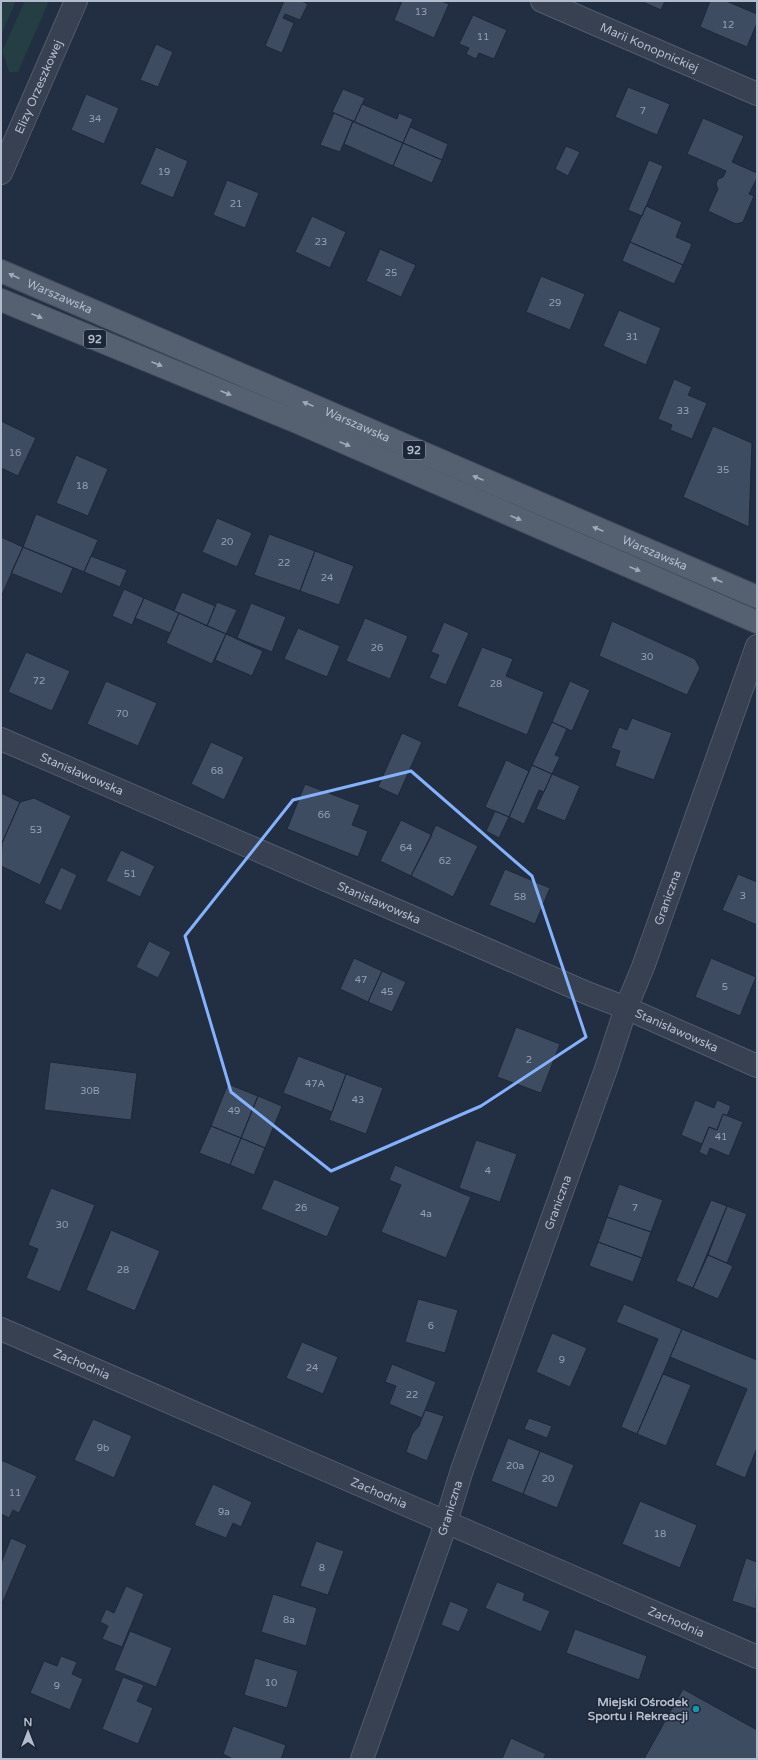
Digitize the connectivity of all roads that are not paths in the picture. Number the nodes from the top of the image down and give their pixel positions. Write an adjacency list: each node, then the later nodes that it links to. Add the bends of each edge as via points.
1 (76, 1): 4 (street, Elizy Orzeszkowej)
2 (542, 1): 3 (street, Marii Konopnickiej)
3 (757, 94)
4 (1, 173)
5 (1, 271): 7 (main road, Warszawska / 92, one-way to 5)
6 (1, 300): 8 (main road, Warszawska / 92, one-way to 8, via 297,422)
7 (757, 597)
8 (757, 622)
9 (757, 646): 11 (street, Graniczna, via 643,967)
10 (1, 739): 11 (street, Stanisławowska)
11 (626, 1008): 12 (street, Stanisławowska); 14 (street, Graniczna, via 462,1470)
12 (757, 1066)
13 (1, 1329): 14 (street, Zachodnia)
14 (446, 1522): 15 (street, Zachodnia); 16 (street, Graniczna)
15 (757, 1657)
16 (362, 1759)

